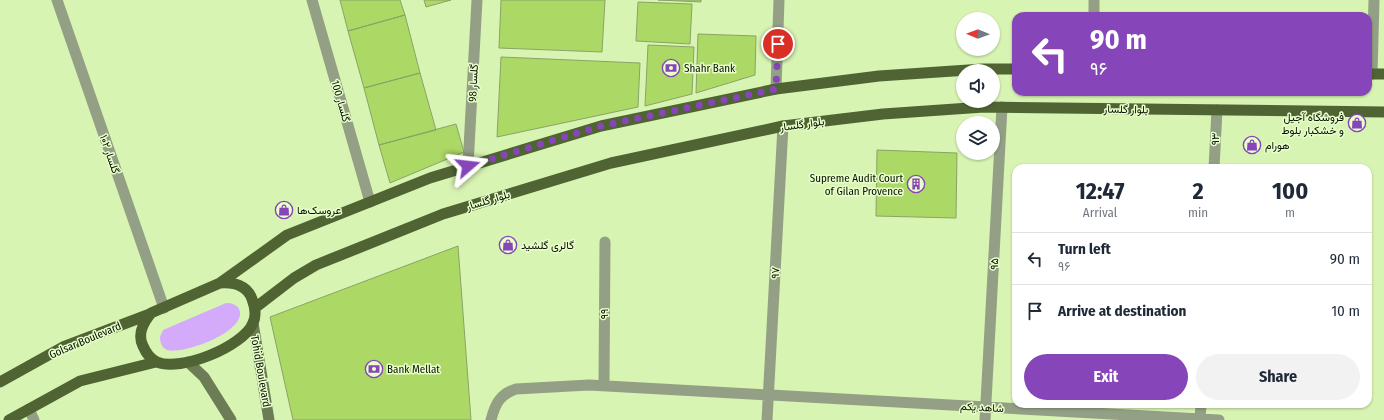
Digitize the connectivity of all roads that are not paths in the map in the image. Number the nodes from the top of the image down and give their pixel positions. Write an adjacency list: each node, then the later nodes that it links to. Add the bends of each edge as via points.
1 (57, 0): 22 (street, گلسار ۱۰۲)
2 (312, 0): 19 (street, گلسار 100)
3 (477, 0): 18 (street, گلسار 98)
4 (779, 0): 12 (street)
5 (1094, 0): 7 (street)
6 (1374, 0): 8 (street)
7 (1094, 12)
8 (1372, 37)
9 (1012, 69): 12 (main road, via 879,76)
10 (1372, 74): 11 (main road)
11 (1384, 74)
12 (776, 89): 18 (main road, via 601,126)
13 (1002, 107): 14 (main road, بلوار گلسار); 16 (main road, بلوار گلسار, via 883,114); 31 (street, ۹۵)
14 (1217, 110): 15 (main road, بلوار گلسار); 17 (street, ۹۳)
15 (1384, 112)
16 (782, 126): 23 (main road, بلوار گلسار, via 611,163 443,214 316,265 294,278); 30 (street, ۹۷)
17 (1214, 164)
18 (468, 166): 19 (main road)
19 (370, 202): 21 (main road, via 287,235)
20 (605, 242): 29 (street, ۹۹)
21 (220, 283): 22 (main road, Golsar Boulevard); 23 (main road, via 242,287 250,295)
22 (164, 308): 24 (main road, Golsar Boulevard)
23 (255, 308): 25 (main road)
24 (151, 313): 26 (main road, via 144,322 141,342 146,354); 28 (main road, Golsar Boulevard, via 63,347)
25 (253, 323): 27 (main road, via 233,344 206,357); 37 (main road, Tohid Boulevard)
26 (156, 362): 27 (main road); 33 (main road, via 80,381)
27 (188, 362): 36 (main road, via 204,377)
28 (0, 382)
29 (604, 386): 30 (street, شاهد یکم); 38 (street, شاهد یکم, via 516,389 505,392 493,412)
30 (768, 395): 31 (street, شاهد یکم); 39 (street, ۹۷)
31 (986, 407): 40 (street, ۹۵); 41 (street, شاهد یکم)
32 (1201, 408): 41 (street)
33 (29, 409): 34 (main road); 35 (street)
34 (9, 420)
35 (34, 420)
36 (231, 420)
37 (270, 420)
38 (492, 420)
39 (767, 420)
40 (985, 420)
41 (1200, 420): 42 (street, شاهد یکم)
42 (1220, 420)

